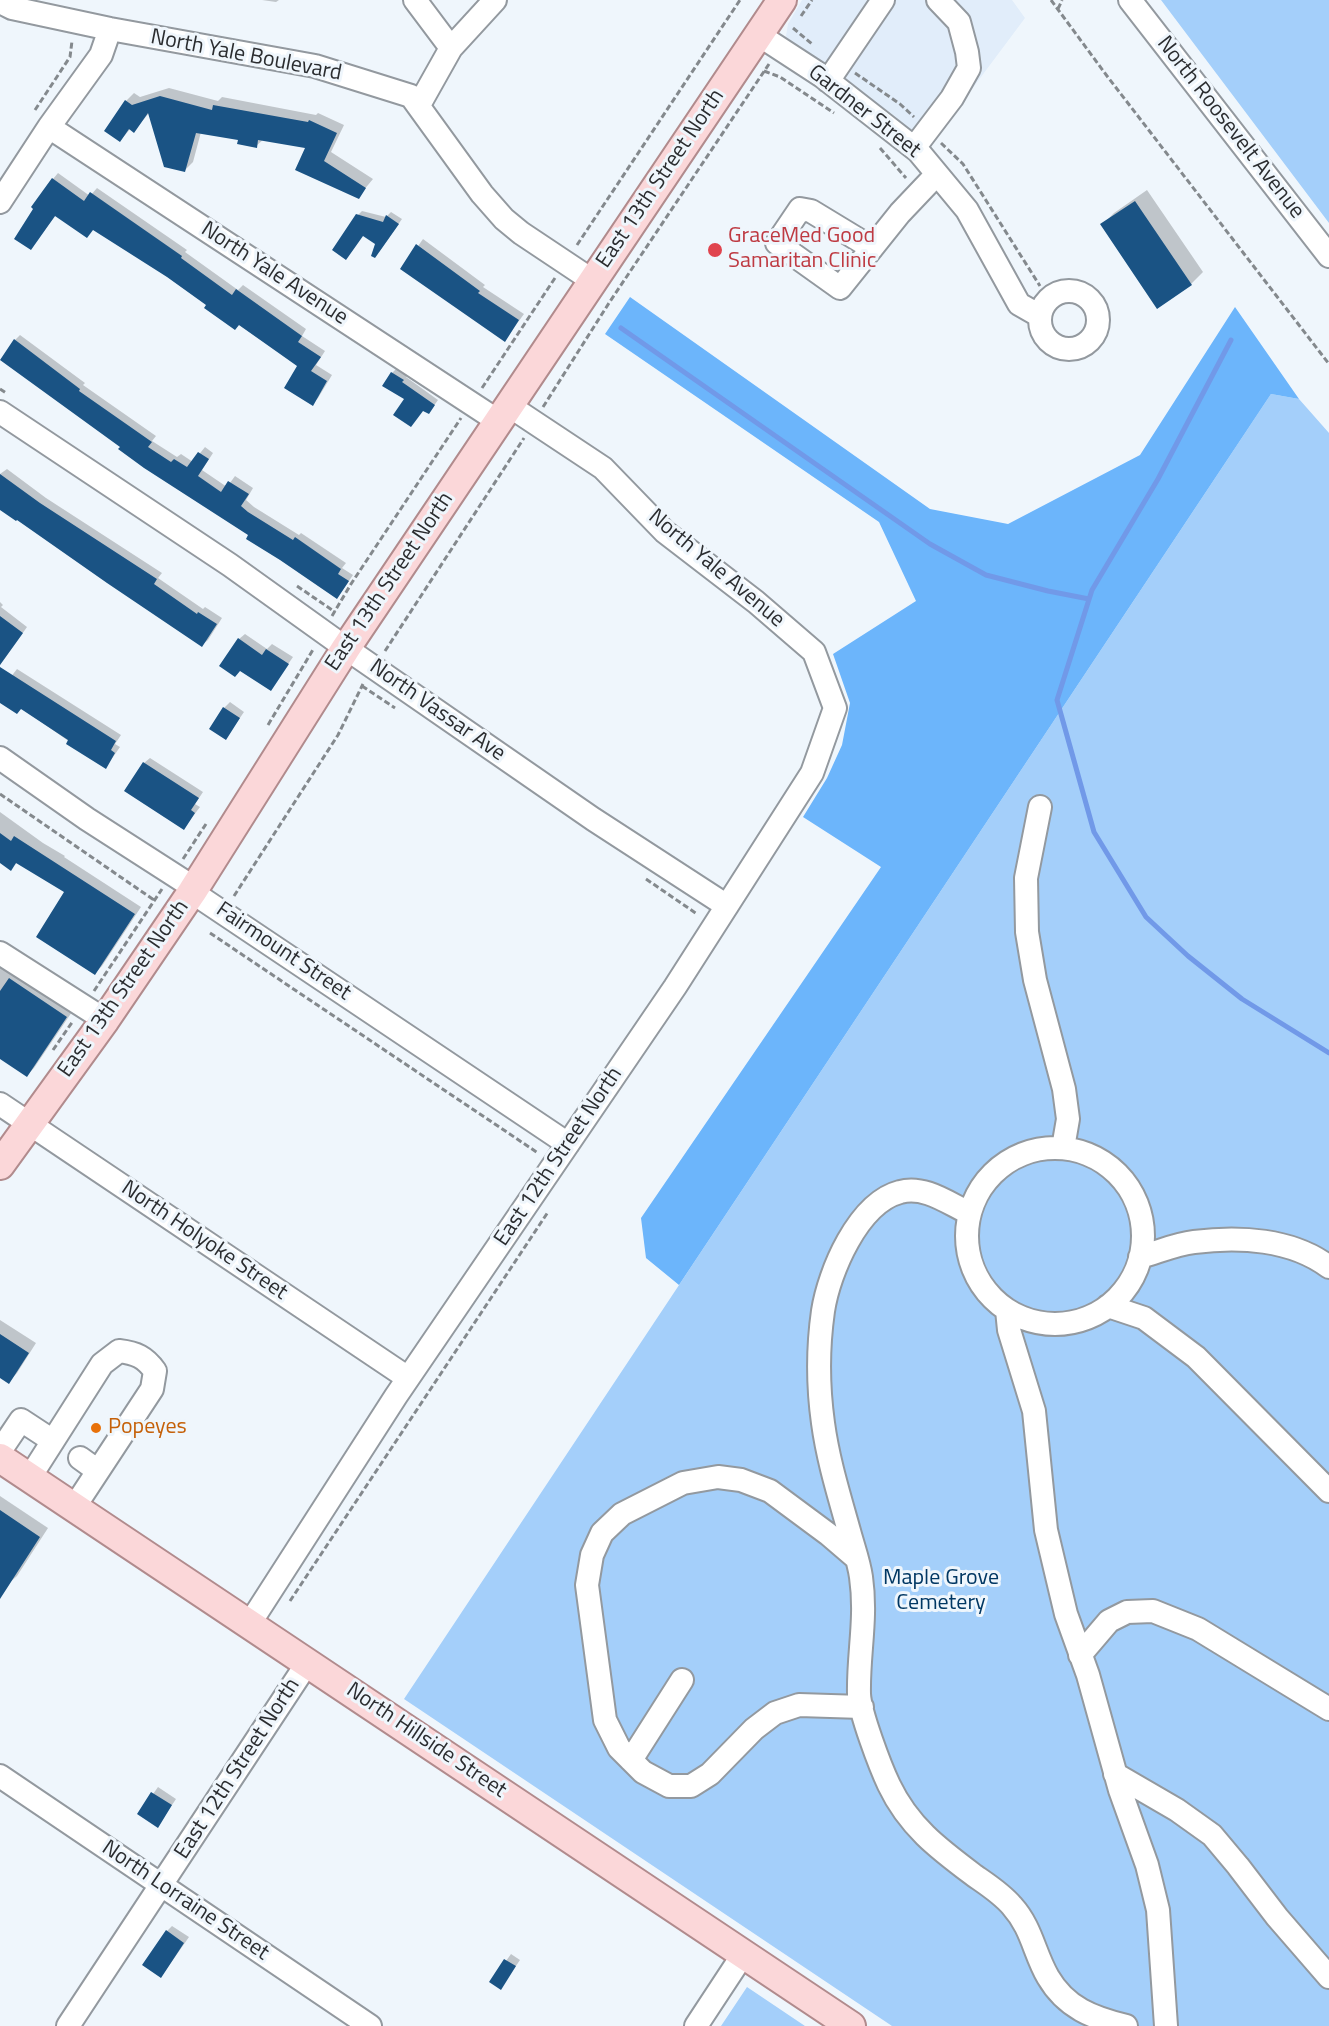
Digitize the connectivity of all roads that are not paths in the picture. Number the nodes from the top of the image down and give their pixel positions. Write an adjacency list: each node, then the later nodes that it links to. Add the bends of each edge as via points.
1 (415, 0): 10 (street)
2 (883, 0): 11 (street)
3 (938, 0): 14 (street, via 959,22 969,68 952,99)
4 (1130, 0): 18 (street, North Roosevelt Avenue)
5 (0, 2): 8 (street, North Yale Boulevard, via 12,9)
6 (492, 2): 10 (street)
7 (790, 9): 9 (main road, East 13th Street North)
8 (110, 29): 12 (street, North Yale Boulevard, via 315,66 411,96); 13 (street, via 101,55)
9 (769, 42): 11 (street, Gardner Street); 19 (main road, East 13th Street North)
10 (451, 48): 12 (street)
11 (828, 81): 14 (street, Gardner Street)
12 (420, 105): 19 (street, North Yale Boulevard, via 504,219)
13 (41, 121): 16 (street); 22 (street, North Yale Avenue, via 471,403)
14 (914, 148): 15 (street, Gardner Street)
15 (937, 174): 17 (street); 20 (street, Gardner Street, via 967,210 1019,304)
16 (0, 202)
17 (872, 248)
18 (1329, 256)
19 (593, 281): 22 (main road, East 13th Street North)
20 (1040, 316)
21 (0, 412): 23 (street, North Vassar Ave, via 230,565)
22 (503, 413): 23 (main road, East 13th Street North); 24 (street, North Yale Avenue, via 534,422 603,468 665,532 814,652)
23 (346, 648): 27 (main road, East 13th Street North); 28 (street, North Vassar Ave, via 592,819)
24 (824, 679): 28 (street, East 12th Street North, via 836,708 812,773)
25 (0, 758): 27 (street, Fairmount Street)
26 (1040, 807): 34 (street, via 1026,878 1027,932 1035,981 1065,1089 1068,1119)
27 (182, 883): 30 (main road, East 13th Street North); 33 (street, Fairmount Street)
28 (727, 906): 33 (street, East 12th Street North)
29 (0, 953): 30 (street)
30 (94, 1013): 32 (main road, East 13th Street North)
31 (0, 1104): 32 (street, North Holyoke Street)
32 (29, 1122): 35 (main road, East 13th Street North); 43 (street, North Holyoke Street)
33 (568, 1144): 43 (street, East 12th Street North)
34 (1063, 1148): 36 (street, via 1033,1150 1005,1163 983,1185); 37 (street, via 1090,1155 1114,1170 1132,1192 1142,1218)
35 (0, 1165)
36 (969, 1213): 41 (street, via 966,1244 974,1274 992,1299); 50 (street, via 924,1191 901,1191 878,1202 854,1228 838,1260 823,1310 823,1421)
37 (1140, 1257): 38 (street, via 1192,1242 1239,1239 1286,1245); 39 (street)
38 (1329, 1267)
39 (1132, 1278): 40 (street, via 1120,1297); 42 (street)
40 (1108, 1306): 41 (street, via 1072,1324 1044,1325); 42 (street, via 1144,1318)
41 (1007, 1310): 52 (street, via 1009,1330 1034,1411 1046,1530)
42 (1162, 1330): 48 (street, via 1196,1357)
43 (408, 1378): 51 (street, East 12th Street North)
44 (53, 1441): 45 (street, via 21,1420); 47 (street); 49 (street, via 102,1364 119,1351 135,1353 148,1361 154,1371 152,1389 89,1464)
45 (0, 1451)
46 (0, 1458): 47 (main road, North Hillside Street)
47 (30, 1477): 49 (main road, North Hillside Street)
48 (1329, 1491)
49 (75, 1506): 51 (main road, North Hillside Street)
50 (856, 1558): 55 (street, via 865,1618 859,1696); 57 (street, via 770,1491 741,1480 718,1477 683,1483 622,1514 602,1533 592,1555 587,1585 605,1720 619,1748)
51 (250, 1623): 53 (main road, North Hillside Street)
52 (1080, 1655): 56 (street, via 1109,1621 1127,1612 1153,1611 1198,1629); 58 (street)
53 (308, 1662): 60 (street, East 12th Street North); 61 (main road, North Hillside Street)
54 (682, 1680): 57 (street)
55 (862, 1707): 57 (street, via 799,1705 775,1713 710,1774 691,1786 669,1786 643,1772); 67 (street, via 889,1784 909,1820 938,1848 1011,1904 1027,1926 1047,1976 1061,1994 1080,2011)
56 (1329, 1709)
57 (631, 1760)
58 (1115, 1774): 62 (street, via 1212,1835); 68 (street, via 1147,1865 1158,1910)
59 (0, 1776): 60 (street, North Lorraine Street)
60 (162, 1886): 63 (street, East 12th Street North); 64 (street, North Lorraine Street)
61 (744, 1953): 65 (street); 66 (main road, North Hillside Street)
62 (1329, 1977)
63 (68, 2026)
64 (370, 2026)
65 (696, 2026)
66 (851, 2026)
67 (1126, 2026)
68 (1166, 2026)

